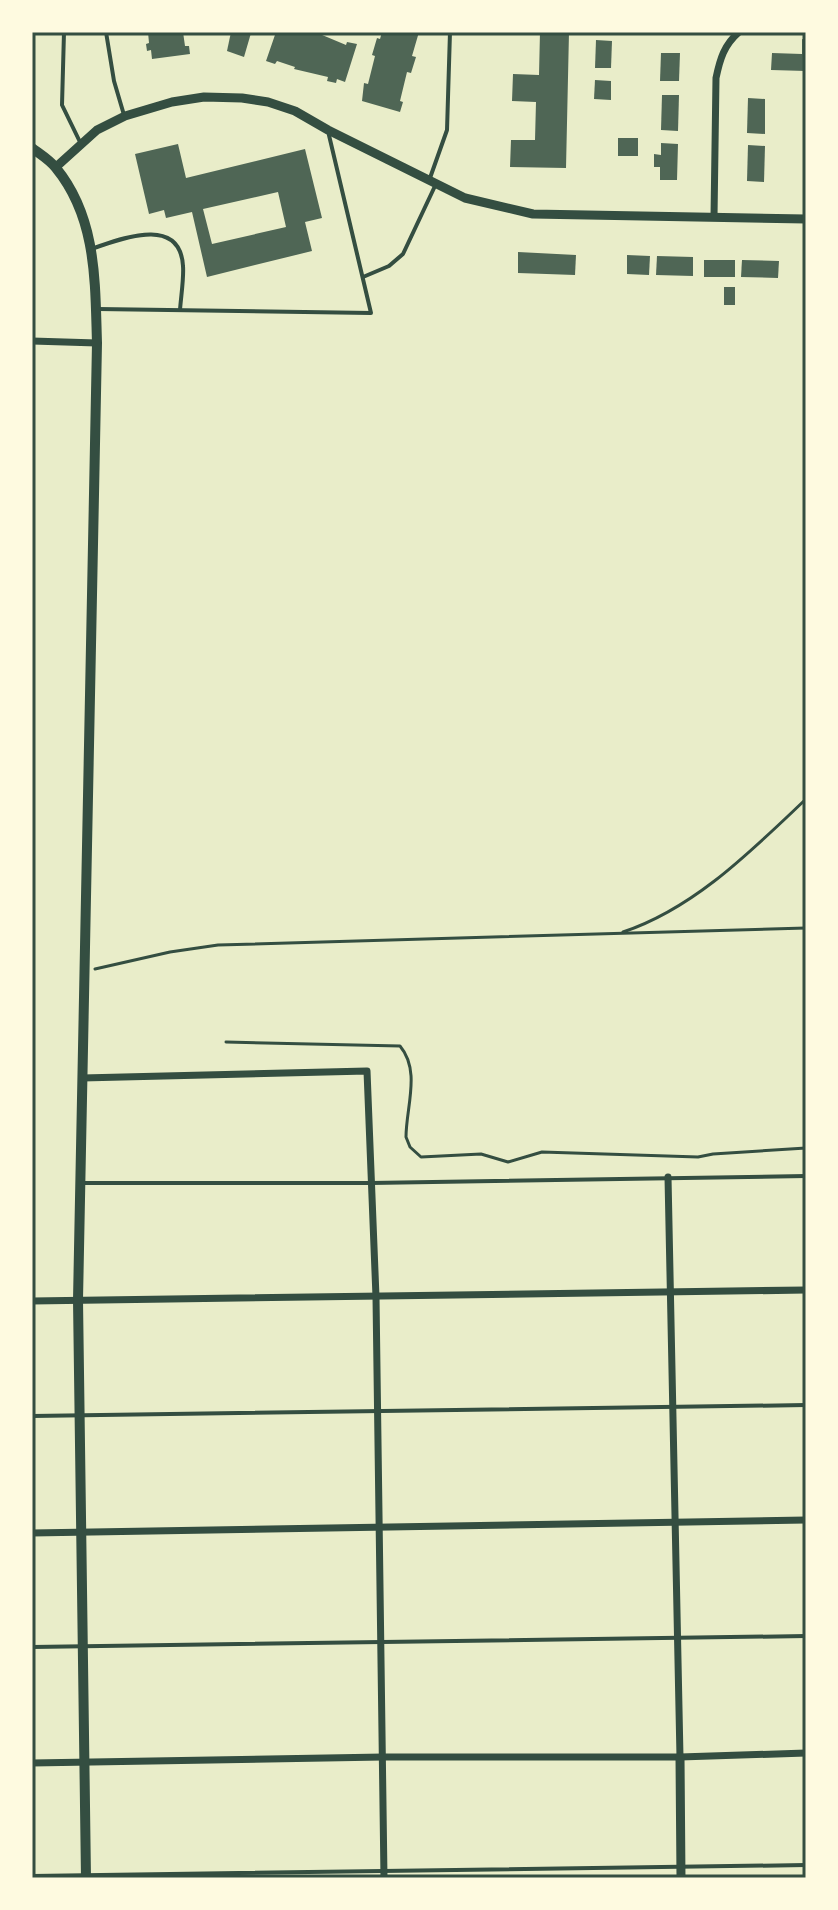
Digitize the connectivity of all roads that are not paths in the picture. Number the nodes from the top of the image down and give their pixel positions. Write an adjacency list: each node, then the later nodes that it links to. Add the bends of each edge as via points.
1 (64, 32): 7 (lane, via 62,105)
2 (106, 32): 5 (lane)
3 (450, 32): 10 (lane, via 447,130)
4 (739, 32): 11 (street, via 720,58 716,78)
5 (125, 116): 6 (street, via 204,97 242,98 295,111); 7 (street)
6 (328, 130): 10 (street); 14 (lane)
7 (81, 144): 9 (street)
8 (34, 152): 9 (main road)
9 (56, 167): 13 (main road, via 82,212)
10 (433, 182): 11 (street, via 465,198 533,214); 14 (lane, via 403,254)
11 (714, 217): 12 (street)
12 (806, 219)
13 (91, 248): 15 (main road); 16 (lane, via 143,234 164,236 183,266)
14 (363, 277): 16 (lane, via 371,313)
15 (96, 309): 16 (lane); 18 (main road)
16 (180, 310)
17 (32, 341): 18 (street)
18 (97, 343): 19 (main road)
19 (82, 1078): 22 (main road); 23 (street, via 367,1071)
20 (806, 1176): 21 (lane)
21 (668, 1177): 23 (lane); 25 (street)
22 (80, 1183): 23 (lane); 27 (main road)
23 (371, 1183): 26 (street)
24 (806, 1290): 25 (street)
25 (670, 1291): 26 (street); 30 (street)
26 (376, 1297): 27 (street); 31 (street)
27 (78, 1300): 28 (street); 33 (main road)
28 (32, 1301)
29 (806, 1405): 30 (lane)
30 (672, 1406): 31 (lane); 35 (street)
31 (376, 1412): 33 (lane); 36 (street)
32 (32, 1416): 33 (lane)
33 (79, 1416): 37 (main road)
34 (806, 1520): 35 (street)
35 (674, 1523): 36 (street); 40 (street)
36 (379, 1527): 37 (street); 41 (street)
37 (80, 1532): 38 (street); 42 (main road)
38 (32, 1533)
39 (806, 1636): 40 (lane)
40 (677, 1638): 41 (lane); 46 (street)
41 (381, 1640): 42 (lane); 45 (street)
42 (82, 1646): 43 (lane); 47 (main road)
43 (32, 1647)
44 (806, 1753): 46 (street)
45 (383, 1757): 46 (street); 47 (street); 51 (street)
46 (680, 1757): 50 (street)
47 (84, 1762): 48 (street); 53 (main road)
48 (32, 1763)
49 (806, 1865): 50 (lane)
50 (681, 1867): 51 (lane); 54 (street)
51 (384, 1874): 53 (lane)
52 (32, 1876): 53 (lane)
53 (86, 1877)
54 (681, 1878)

